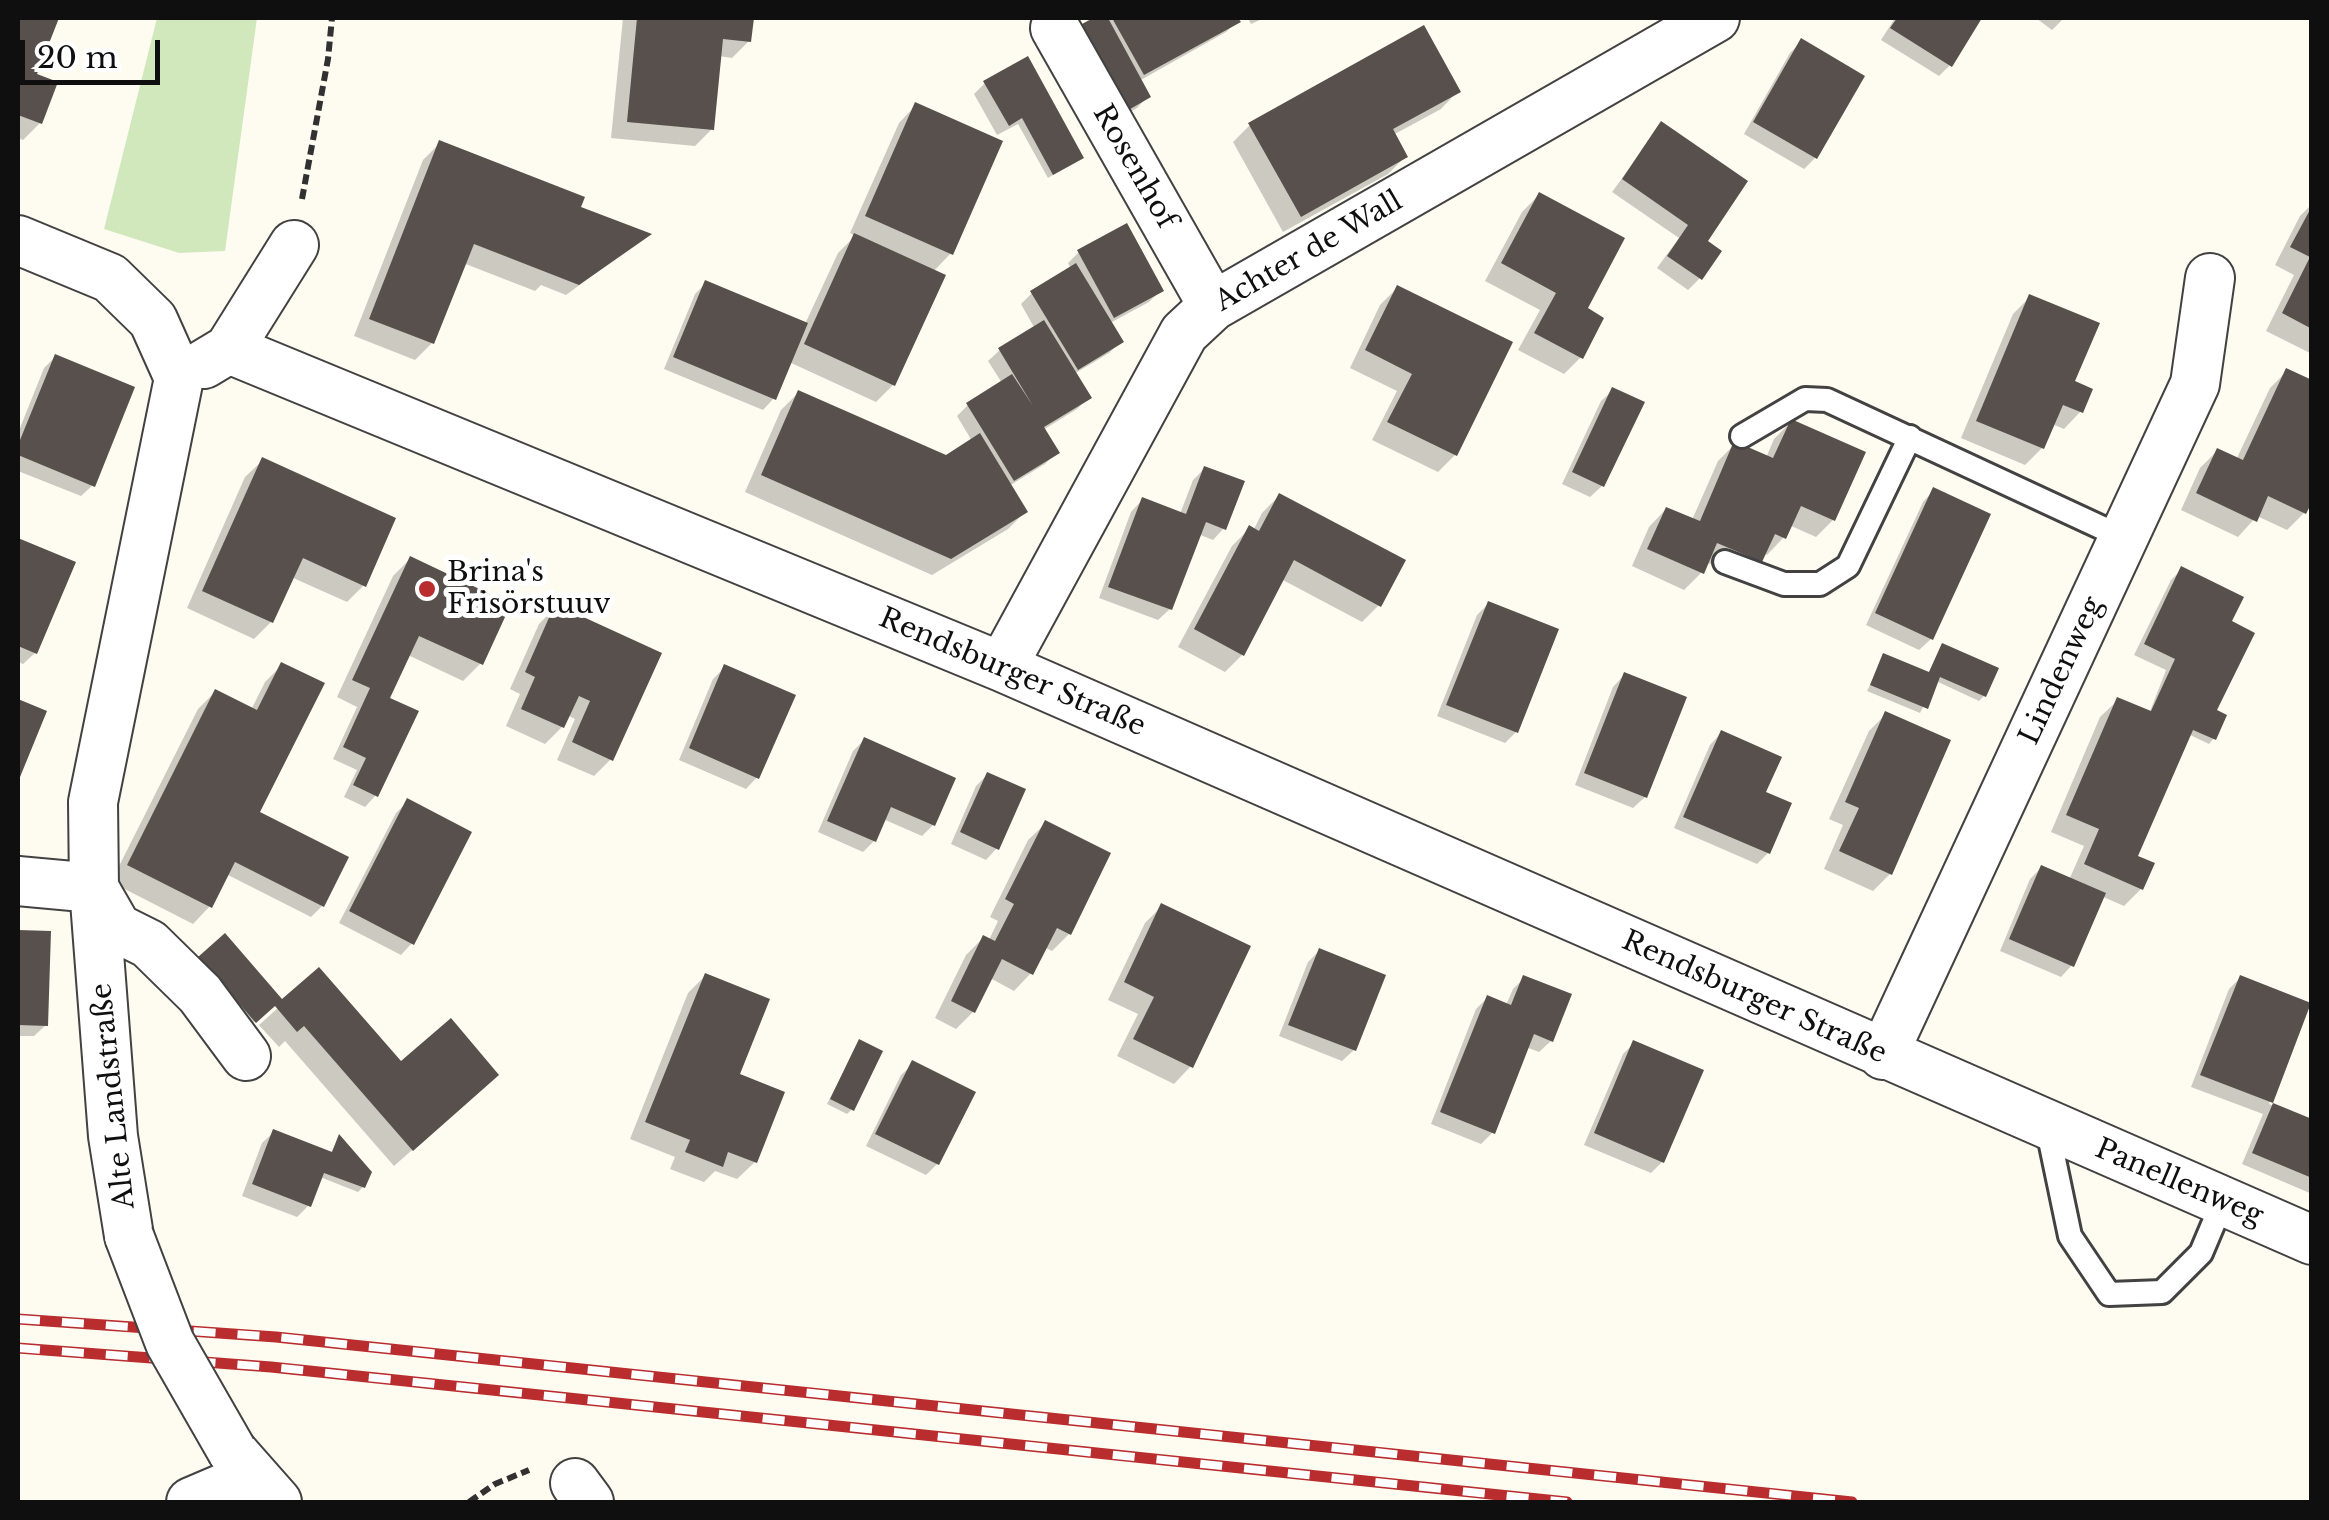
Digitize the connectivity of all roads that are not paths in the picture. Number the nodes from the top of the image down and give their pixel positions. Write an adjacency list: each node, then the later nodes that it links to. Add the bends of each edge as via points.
1 (1715, 18): 6 (street, Achter de Wall)
2 (1054, 28): 6 (street, Rosenhof)
3 (18, 240): 8 (street, via 110,278 153,320)
4 (294, 245): 7 (street)
5 (2210, 278): 11 (street, Lindenweg, via 2195,384)
6 (1213, 306): 13 (street, Achter de Wall, via 1184,333)
7 (229, 349): 8 (street); 13 (street, Rendsburger Straße)
8 (179, 378): 15 (street, Alte Landstraße, via 93,802)
9 (1742, 436): 10 (lane, via 1805,398 1827,400)
10 (1910, 438): 11 (lane); 12 (lane, via 1848,566 1820,584 1784,584)
11 (2124, 538): 16 (street, Lindenweg)
12 (1725, 562)
13 (1002, 667): 16 (street, Rendsburger Straße)
14 (18, 881): 15 (street)
15 (94, 888): 17 (street, via 117,928 149,944 200,994); 21 (street, Alte Landstraße, bridge, via 113,1136 130,1236 170,1343)
16 (1883, 1055): 18 (street, Rendsburger Straße)
17 (246, 1056)
18 (2047, 1126): 19 (street, Panellenweg); 19 (lane, via 2070,1236 2110,1294 2162,1292 2201,1254)
19 (2224, 1201): 20 (street, Panellenweg)
20 (2312, 1240)
21 (254, 1477): 22 (street)
22 (191, 1502)

